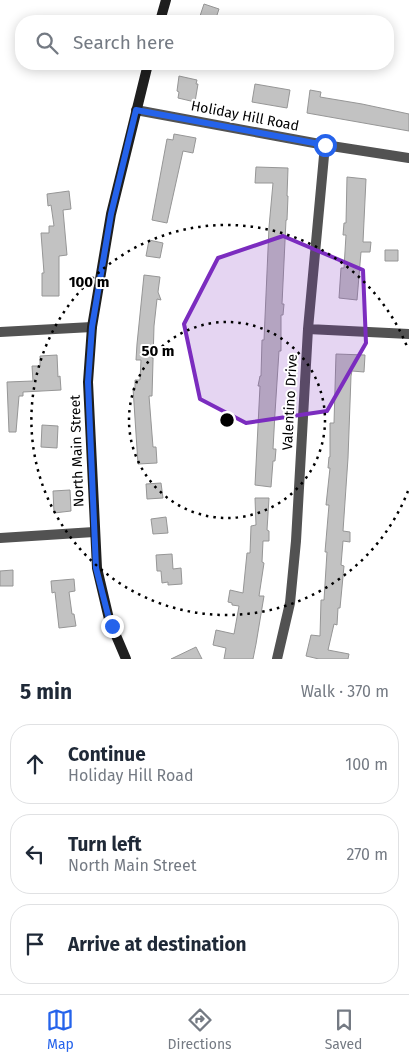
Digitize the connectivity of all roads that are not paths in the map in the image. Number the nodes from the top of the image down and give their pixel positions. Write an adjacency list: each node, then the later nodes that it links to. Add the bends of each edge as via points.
1 (166, 0): 2 (main road)
2 (162, 15)
3 (146, 70): 4 (main road, North Main Street)
4 (136, 110): 5 (street, Holiday Hill Road); 7 (main road, North Main Street, via 111,214)
5 (325, 145): 6 (street, Holiday Hill Road); 8 (street, Valentino Drive)
6 (409, 158)
7 (92, 327): 9 (street); 11 (main road, North Main Street, via 88,382)
8 (308, 329): 10 (street); 14 (street, Valentino Drive, via 296,541 290,603)
9 (0, 332)
10 (409, 334)
11 (94, 532): 12 (street); 13 (main road, North Main Street, via 96,568 109,619)
12 (0, 538)
13 (126, 659)
14 (277, 659)

